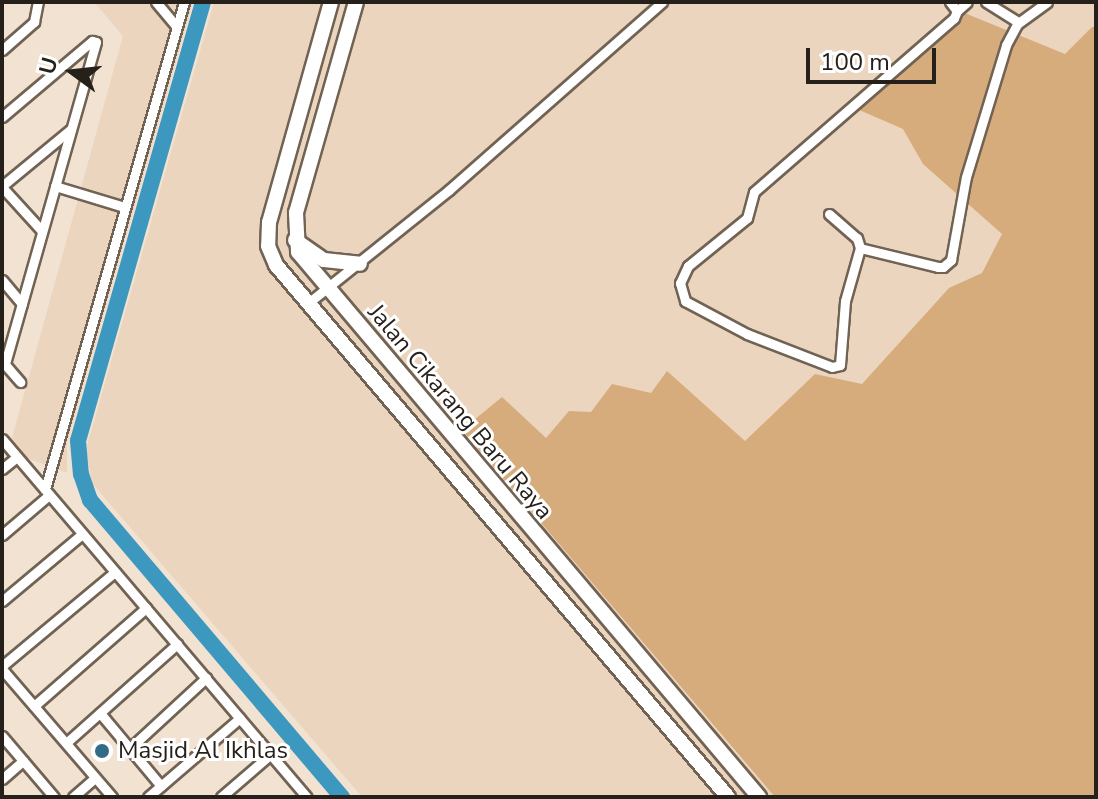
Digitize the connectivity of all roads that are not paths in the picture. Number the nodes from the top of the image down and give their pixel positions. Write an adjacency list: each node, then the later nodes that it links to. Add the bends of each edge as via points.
1 (38, 2): 14 (street, via 34,22)
2 (156, 2): 13 (street)
3 (184, 2): 13 (street)
4 (331, 2): 28 (main road, Jalan Cikarang Baru Raya, via 269,222 268,246 276,265)
5 (356, 2): 22 (main road, via 296,213)
6 (662, 2): 24 (street)
7 (950, 2): 11 (street)
8 (967, 2): 11 (street)
9 (986, 2): 12 (street)
10 (1047, 2): 12 (street)
11 (957, 11): 23 (street, via 754,192 750,215 688,266 680,291 696,310 837,367 842,361 851,271)
12 (1018, 22): 23 (street, via 984,108 948,264 938,267)
13 (176, 26): 19 (street)
14 (2, 50)
15 (2, 117): 16 (street, via 94,41 97,46)
16 (71, 129): 17 (street); 18 (street)
17 (2, 186): 21 (street)
18 (55, 186): 19 (street); 21 (street)
19 (124, 207): 33 (street)
20 (829, 214): 23 (street, via 857,238)
21 (42, 231): 27 (street)
22 (295, 240): 24 (main road, via 324,260); 26 (main road, Jalan Cikarang Baru Raya, via 303,262)
23 (860, 248)
24 (360, 264): 26 (street)
25 (2, 280): 27 (street)
26 (326, 289): 28 (street); 63 (main road, Jalan Cikarang Baru Raya)
27 (22, 304): 29 (street)
28 (307, 304): 62 (main road, Jalan Cikarang Baru Raya)
29 (3, 363): 30 (street)
30 (20, 382)
31 (2, 439): 32 (street)
32 (17, 457): 34 (street); 35 (street)
33 (52, 461): 35 (street); 36 (street)
34 (2, 469)
35 (30, 473): 36 (street)
36 (47, 492): 37 (street); 38 (street)
37 (82, 534): 39 (street); 40 (street)
38 (2, 535)
39 (115, 572): 41 (street); 43 (street)
40 (2, 601)
41 (146, 608): 42 (street); 45 (street)
42 (177, 644): 44 (street); 46 (street)
43 (2, 668): 45 (street)
44 (206, 678): 47 (street); 50 (street)
45 (34, 706): 49 (street)
46 (100, 713): 49 (street); 50 (street)
47 (240, 718): 51 (street); 55 (street)
48 (2, 736): 52 (street)
49 (66, 743): 53 (street)
50 (129, 749): 55 (street)
51 (271, 754): 57 (street); 61 (street)
52 (23, 761): 54 (street); 56 (street)
53 (95, 778): 58 (street); 59 (street)
54 (2, 779)
55 (161, 786): 60 (street)
56 (49, 795)
57 (302, 795)
58 (73, 797)
59 (112, 797)
60 (148, 797)
61 (221, 797)
62 (728, 797)
63 (759, 797)

